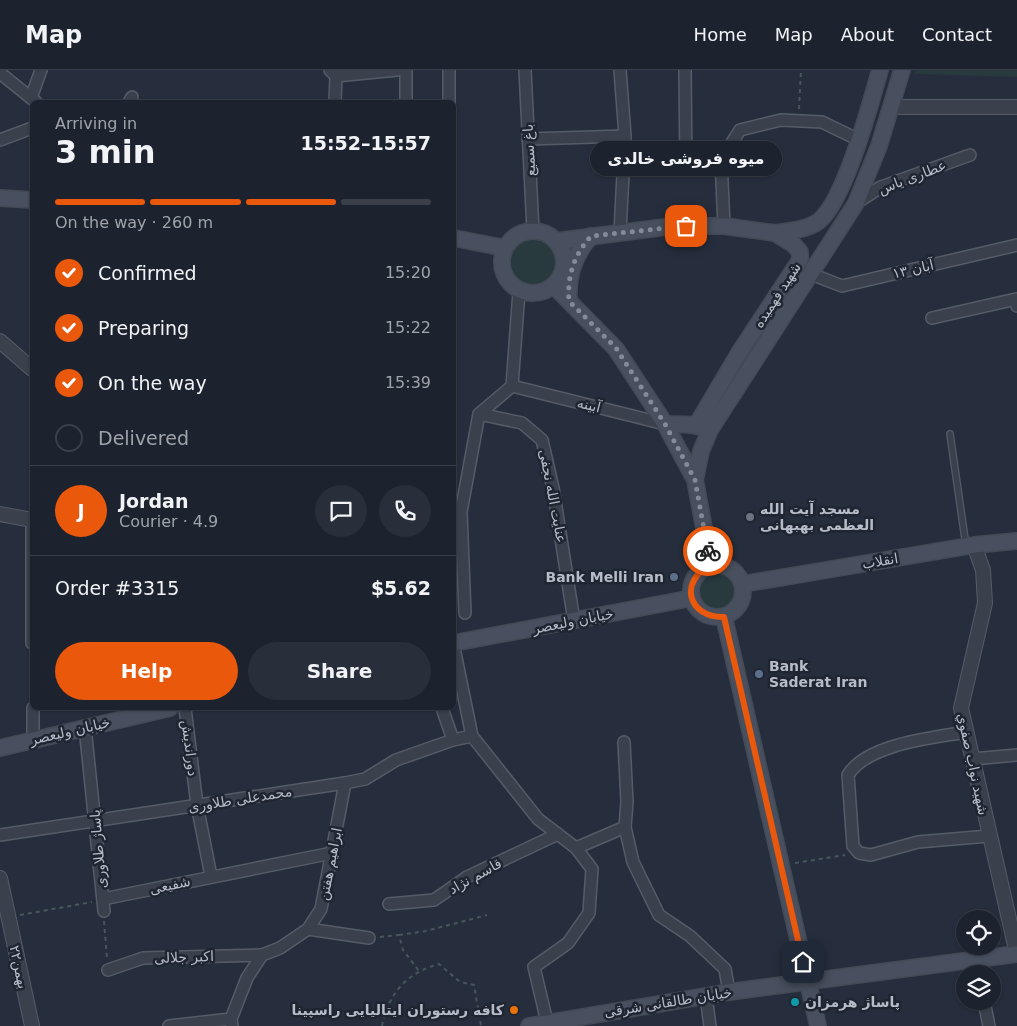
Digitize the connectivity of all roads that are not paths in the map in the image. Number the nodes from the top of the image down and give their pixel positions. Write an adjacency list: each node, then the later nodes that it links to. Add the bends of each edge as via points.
1 (41, 70): 12 (street)
2 (397, 70): 11 (street)
3 (406, 70): 14 (street)
4 (449, 70): 15 (street)
5 (525, 70): 20 (street, باغ سمیع)
6 (620, 70): 19 (street)
7 (685, 70): 24 (street, via 686,168)
8 (880, 70): 22 (main road)
9 (902, 70): 16 (main road)
10 (0, 73): 12 (street)
11 (333, 73): 13 (street)
12 (33, 100)
13 (335, 100)
14 (406, 100)
15 (449, 100)
16 (891, 107): 17 (street); 27 (main road)
17 (1017, 107)
18 (30, 129): 21 (street)
19 (625, 136): 20 (street); 24 (street)
20 (528, 139): 29 (street, باغ سمیع)
21 (0, 140)
22 (859, 140): 28 (street, via 822,122 781,120 740,130 721,160); 31 (main road, via 829,210 808,227)
23 (970, 155): 27 (street, عطاری یاس, via 881,186)
24 (625, 167): 30 (street)
25 (0, 198): 26 (main road)
26 (30, 200)
27 (856, 203): 37 (main road)
28 (724, 226): 30 (main road, شهید فهمیده, via 674,226); 31 (main road, شهید فهمیده)
29 (533, 231): 34 (main road, via 547,234); 36 (main road, via 512,238)
30 (620, 232): 32 (main road, شهید فهمیده)
31 (775, 233): 48 (main road, شهید فهمیده, via 797,248 800,260 739,353)
32 (591, 236): 34 (main road, شهید فهمیده); 40 (main road, via 572,267)
33 (456, 238): 36 (main road)
34 (557, 241): 38 (main road, via 565,264 562,276)
35 (1017, 245): 37 (street, ۱۳ آبان, via 842,286)
36 (505, 248): 39 (main road, via 504,272)
37 (810, 274): 48 (main road)
38 (554, 286): 39 (main road, via 531,294); 40 (main road)
39 (519, 291): 45 (street)
40 (569, 301): 47 (main road, via 616,348)
41 (1017, 306): 42 (street, via 1016,299)
42 (932, 318)
43 (0, 341): 44 (street)
44 (30, 367)
45 (512, 386): 46 (street); 47 (street, آبینه)
46 (479, 414): 58 (street, via 460,512); 60 (street, عنایت الله نجفی, via 522,423 542,440)
47 (665, 424): 48 (main road); 50 (main road)
48 (703, 427): 50 (main road)
49 (950, 434): 54 (lane)
50 (695, 480): 55 (main road)
51 (0, 514): 52 (street)
52 (30, 520)
53 (1017, 542): 54 (main road, انقلاب)
54 (970, 545): 56 (main road, انقلاب); 68 (street, شهید نواب صفوي, via 983,570 985,604 961,708)
55 (711, 565): 56 (main road, via 731,568); 57 (main road, via 694,578)
56 (743, 584): 59 (main road, via 744,595 740,605)
57 (692, 598): 59 (main road, via 704,614); 60 (main road, خیابان ولیعصر)
58 (465, 612)
59 (724, 617): 96 (main road)
60 (574, 621): 61 (main road, خیابان ولیعصر)
61 (456, 643)
62 (456, 677): 69 (street)
63 (33, 710): 70 (street)
64 (161, 710): 67 (main road, خیابان ولیعصر)
65 (185, 710): 77 (street, دوراندیش)
66 (443, 710): 71 (street)
67 (86, 727): 70 (main road, خیابان ولیعصر); 78 (street, پاساژ طلاوری)
68 (966, 732): 75 (street, شهید نواب صفوي); 82 (street, via 917,741 880,752 854,765 848,775 853,846 859,853 871,854 918,842)
69 (472, 736): 71 (street, محمدعلی طلاوری); 80 (street, via 538,820)
70 (33, 740): 73 (main road, خیابان ولیعصر)
71 (453, 740): 76 (street, محمدعلی طلاوری, via 396,760 365,779)
72 (624, 742): 79 (street, via 627,802)
73 (0, 748)
74 (1017, 755): 75 (street)
75 (972, 759): 82 (street, شهید نواب صفوي)
76 (345, 783): 77 (street, محمدعلی طلاوری); 84 (street, ابراهیم هفتن)
77 (198, 805): 78 (street, محمدعلی طلاوری); 85 (street, دوراندیش)
78 (96, 821): 81 (street, محمدعلی طلاوری); 88 (street, پاساژ طلاوری)
79 (624, 827): 83 (street); 97 (street, via 633,862 658,914 690,936 725,969)
80 (558, 834): 83 (street); 87 (street, قاسم نژاد, via 467,877 434,900)
81 (0, 835)
82 (989, 836): 91 (street, شهید نواب صفوي)
83 (576, 848): 101 (street, via 592,869 589,913 568,943 534,967)
84 (332, 853): 85 (street, شفیعی); 89 (street, ابراهیم هفتن, via 322,909)
85 (211, 876): 88 (street, شفیعی)
86 (0, 878): 102 (street, ۲۲بهمن)
87 (389, 904)
88 (103, 905)
89 (308, 928): 90 (street); 92 (street, ابراهیم هفتن, via 280,948)
90 (369, 938)
91 (1017, 954): 93 (main road, خیابان طالقانی شرقی)
92 (262, 955): 95 (street, اکبر جلالی, via 143,958); 100 (street, via 247,978)
93 (985, 965)
94 (956, 969): 96 (main road, خیابان طالقانی شرقی)
95 (108, 970)
96 (808, 981): 97 (main road, خیابان طالقانی شرقی); 105 (main road)
97 (729, 992): 98 (main road, خیابان طالقانی شرقی)
98 (706, 996): 101 (main road, خیابان طالقانی شرقی); 104 (street)
99 (986, 1010): 106 (street)
100 (231, 1022): 103 (street)
101 (536, 1025)
102 (32, 1026)
103 (169, 1026)
104 (710, 1026)
105 (818, 1026)
106 (989, 1026)

